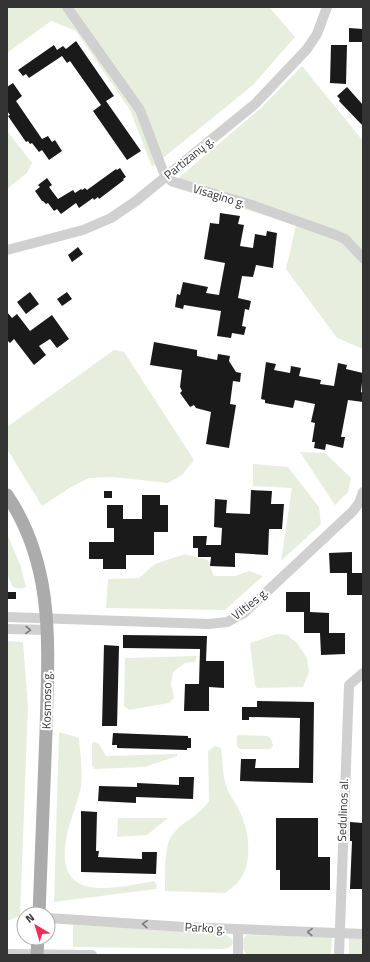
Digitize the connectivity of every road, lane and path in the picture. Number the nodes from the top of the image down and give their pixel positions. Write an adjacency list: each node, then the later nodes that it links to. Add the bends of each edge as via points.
1 (67, 7): 3 (street, via 140,110)
2 (327, 7): 3 (street, Partizanų g., via 317,34 308,47 255,104)
3 (166, 176): 4 (street, Partizanų g., via 123,210 97,225); 5 (street, Visagino g., via 171,181 336,235 345,239)
4 (7, 250)
5 (363, 258)
6 (363, 492): 9 (street, Vilties g., via 359,503 338,525 244,613 227,622 209,624 80,619)
7 (7, 494): 9 (main road, Kosmoso g., via 34,550 43,584)
8 (7, 617): 9 (street)
9 (48, 625): 10 (street, one-way to 9); 12 (main road, Kosmoso g.)
10 (7, 629)
11 (363, 673): 15 (street, Sedulinos al., via 349,685)
12 (39, 906)
13 (56, 918): 14 (street, Parko g., one-way to 13)
14 (238, 929): 15 (street, Parko g., one-way to 14); 20 (street)
15 (339, 933): 16 (street, Parko g.); 21 (street, Sedulinos al.)
16 (363, 934)
17 (7, 954): 18 (street)
18 (37, 955): 19 (street)
19 (92, 955)
20 (238, 955)
21 (339, 955)

